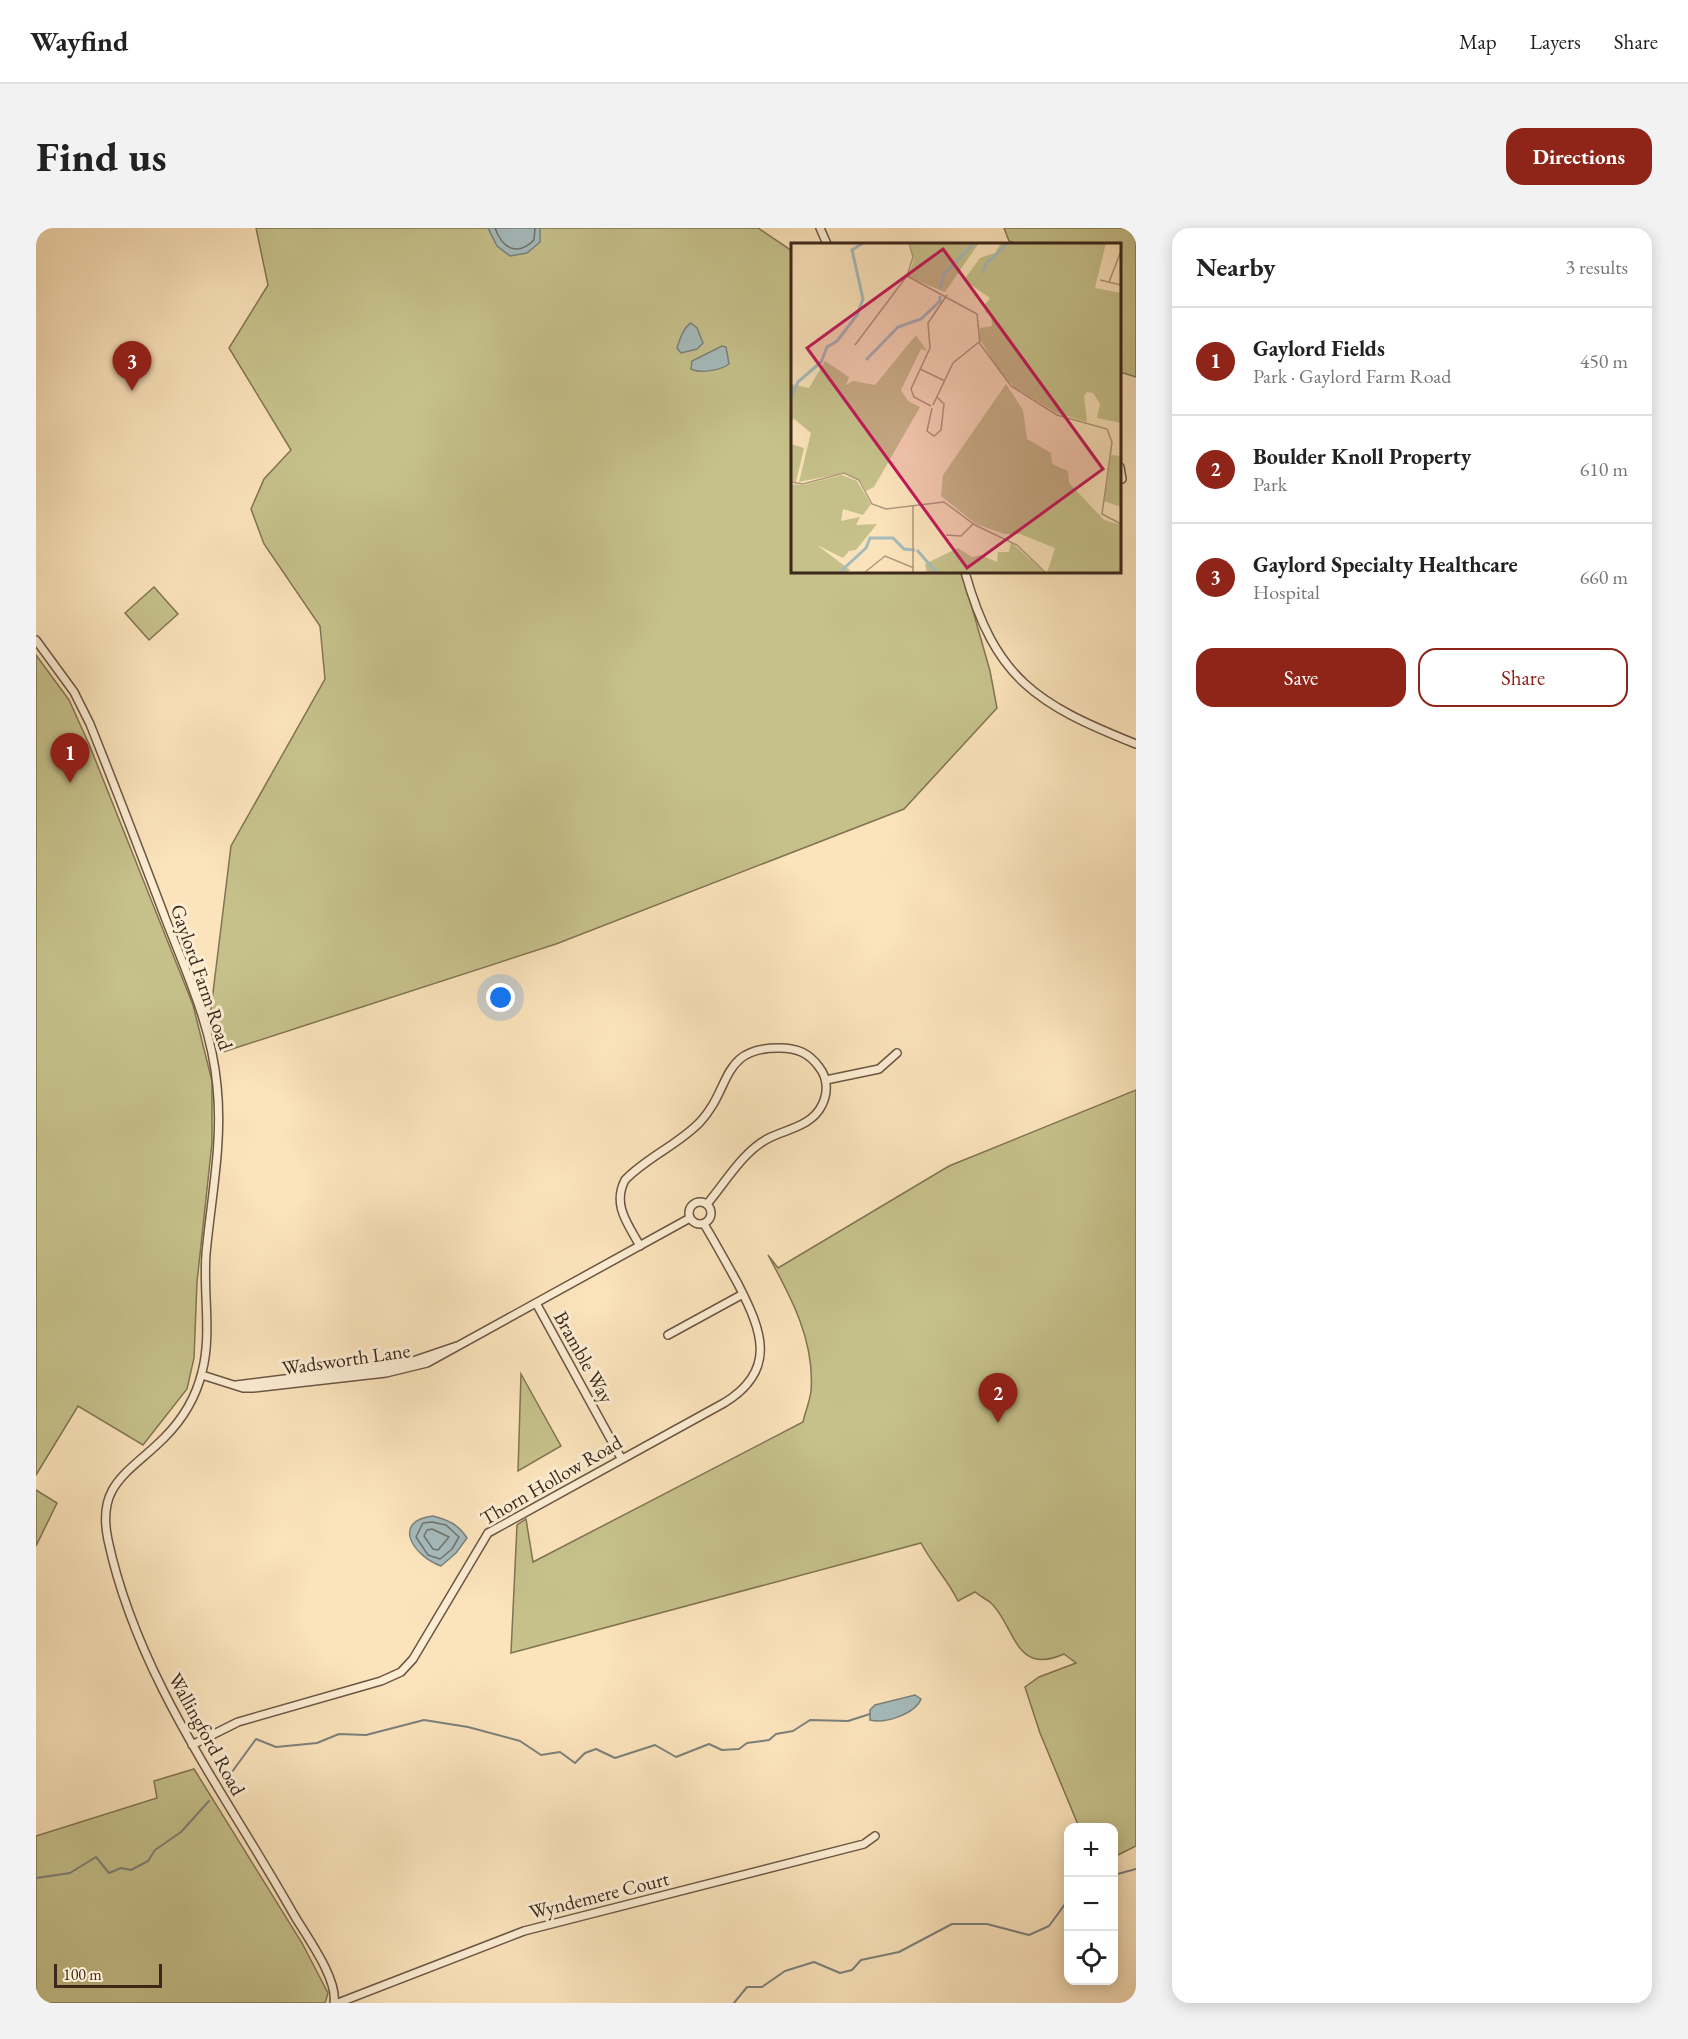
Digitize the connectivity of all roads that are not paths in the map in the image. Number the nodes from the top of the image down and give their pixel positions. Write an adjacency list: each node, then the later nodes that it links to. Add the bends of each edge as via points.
1 (820, 228): 2 (street)
2 (827, 243)
3 (1121, 475): 4 (street)
4 (1122, 479)
5 (965, 573): 7 (street, via 986,631 1009,670 1061,710)
6 (36, 640): 17 (street, Gaylord Farm Road, via 74,692 90,724 210,1042 219,1134 206,1254 206,1346)
7 (1136, 744)
8 (897, 1053): 9 (street, via 879,1069)
9 (826, 1080): 10 (street, via 822,1105 812,1118 759,1144); 13 (street, via 811,1057 795,1049 760,1049 737,1060 700,1122 631,1174 621,1188 619,1206)
10 (707, 1204): 11 (street, via 692,1205 688,1211); 12 (street, via 711,1214)
11 (690, 1218): 12 (street); 13 (street, Wadsworth Lane)
12 (704, 1224): 14 (street, Thorn Hollow Road)
13 (640, 1246): 15 (street, Wadsworth Lane)
14 (743, 1294): 16 (street); 18 (street, Thorn Hollow Road, via 762,1342 757,1367 746,1386 724,1403)
15 (536, 1303): 17 (street, Wadsworth Lane, via 450,1353 407,1369 243,1388); 18 (street, Bramble Way)
16 (668, 1335)
17 (202, 1375): 19 (street, Gaylord Farm Road, via 175,1426)
18 (621, 1458): 20 (street, Thorn Hollow Road, via 488,1533 419,1651 400,1672 238,1722)
19 (129, 1470): 20 (street, Wallingford Road, via 112,1489 105,1506 110,1547 146,1651)
20 (192, 1745): 22 (street, Wallingford Road, via 324,1968)
21 (875, 1836): 22 (street, Wyndemere Court, via 864,1844 524,1931)
22 (336, 2003)

